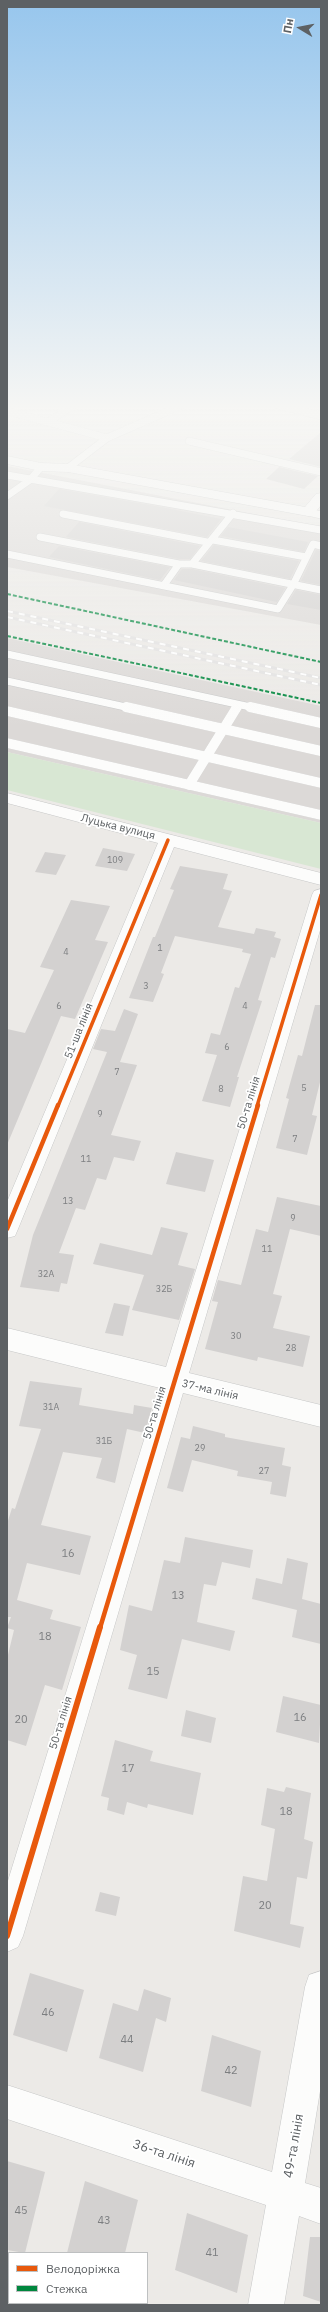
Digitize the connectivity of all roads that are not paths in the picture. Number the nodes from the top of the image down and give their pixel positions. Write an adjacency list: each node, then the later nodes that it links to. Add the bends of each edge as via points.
1 (233, 513): 3 (lane); 5 (lane)
2 (63, 514): 5 (lane)
3 (321, 530)
4 (40, 537): 9 (lane)
5 (210, 541): 8 (lane); 10 (lane)
6 (321, 546): 8 (lane, via 313,544)
7 (7, 554): 11 (lane)
8 (306, 558): 12 (lane)
9 (179, 564): 10 (lane); 11 (lane)
10 (192, 564): 12 (lane)
11 (164, 585): 12 (lane, via 278,609)
12 (293, 585): 13 (lane)
13 (321, 590)
14 (7, 654): 16 (lane)
15 (7, 681): 19 (lane)
16 (238, 705): 18 (lane); 19 (lane)
17 (7, 711): 22 (lane)
18 (321, 722)
19 (223, 729): 21 (lane); 22 (lane)
20 (7, 743): 24 (lane)
21 (321, 751)
22 (206, 756): 23 (lane); 24 (lane)
23 (321, 783)
24 (189, 785): 26 (lane)
25 (8, 800): 27 (street, Луцька вулиця)
26 (321, 815)
27 (168, 840): 28 (street, Луцька вулиця); 30 (street, 51-ша лінія)
28 (321, 879)
29 (321, 895): 32 (street, 50-та лінія)
30 (7, 1229)
31 (7, 1339): 32 (street, 37-ма лінія)
32 (174, 1381): 33 (street, 37-ма лінія); 34 (street, 50-та лінія)
33 (321, 1416)
34 (7, 1936)
35 (321, 1987): 37 (street, 49-та лінія)
36 (7, 2102): 37 (street, 36-та лінія)
37 (286, 2194): 38 (street, 36-та лінія); 39 (street, 49-та лінія)
38 (321, 2206)
39 (266, 2305)

